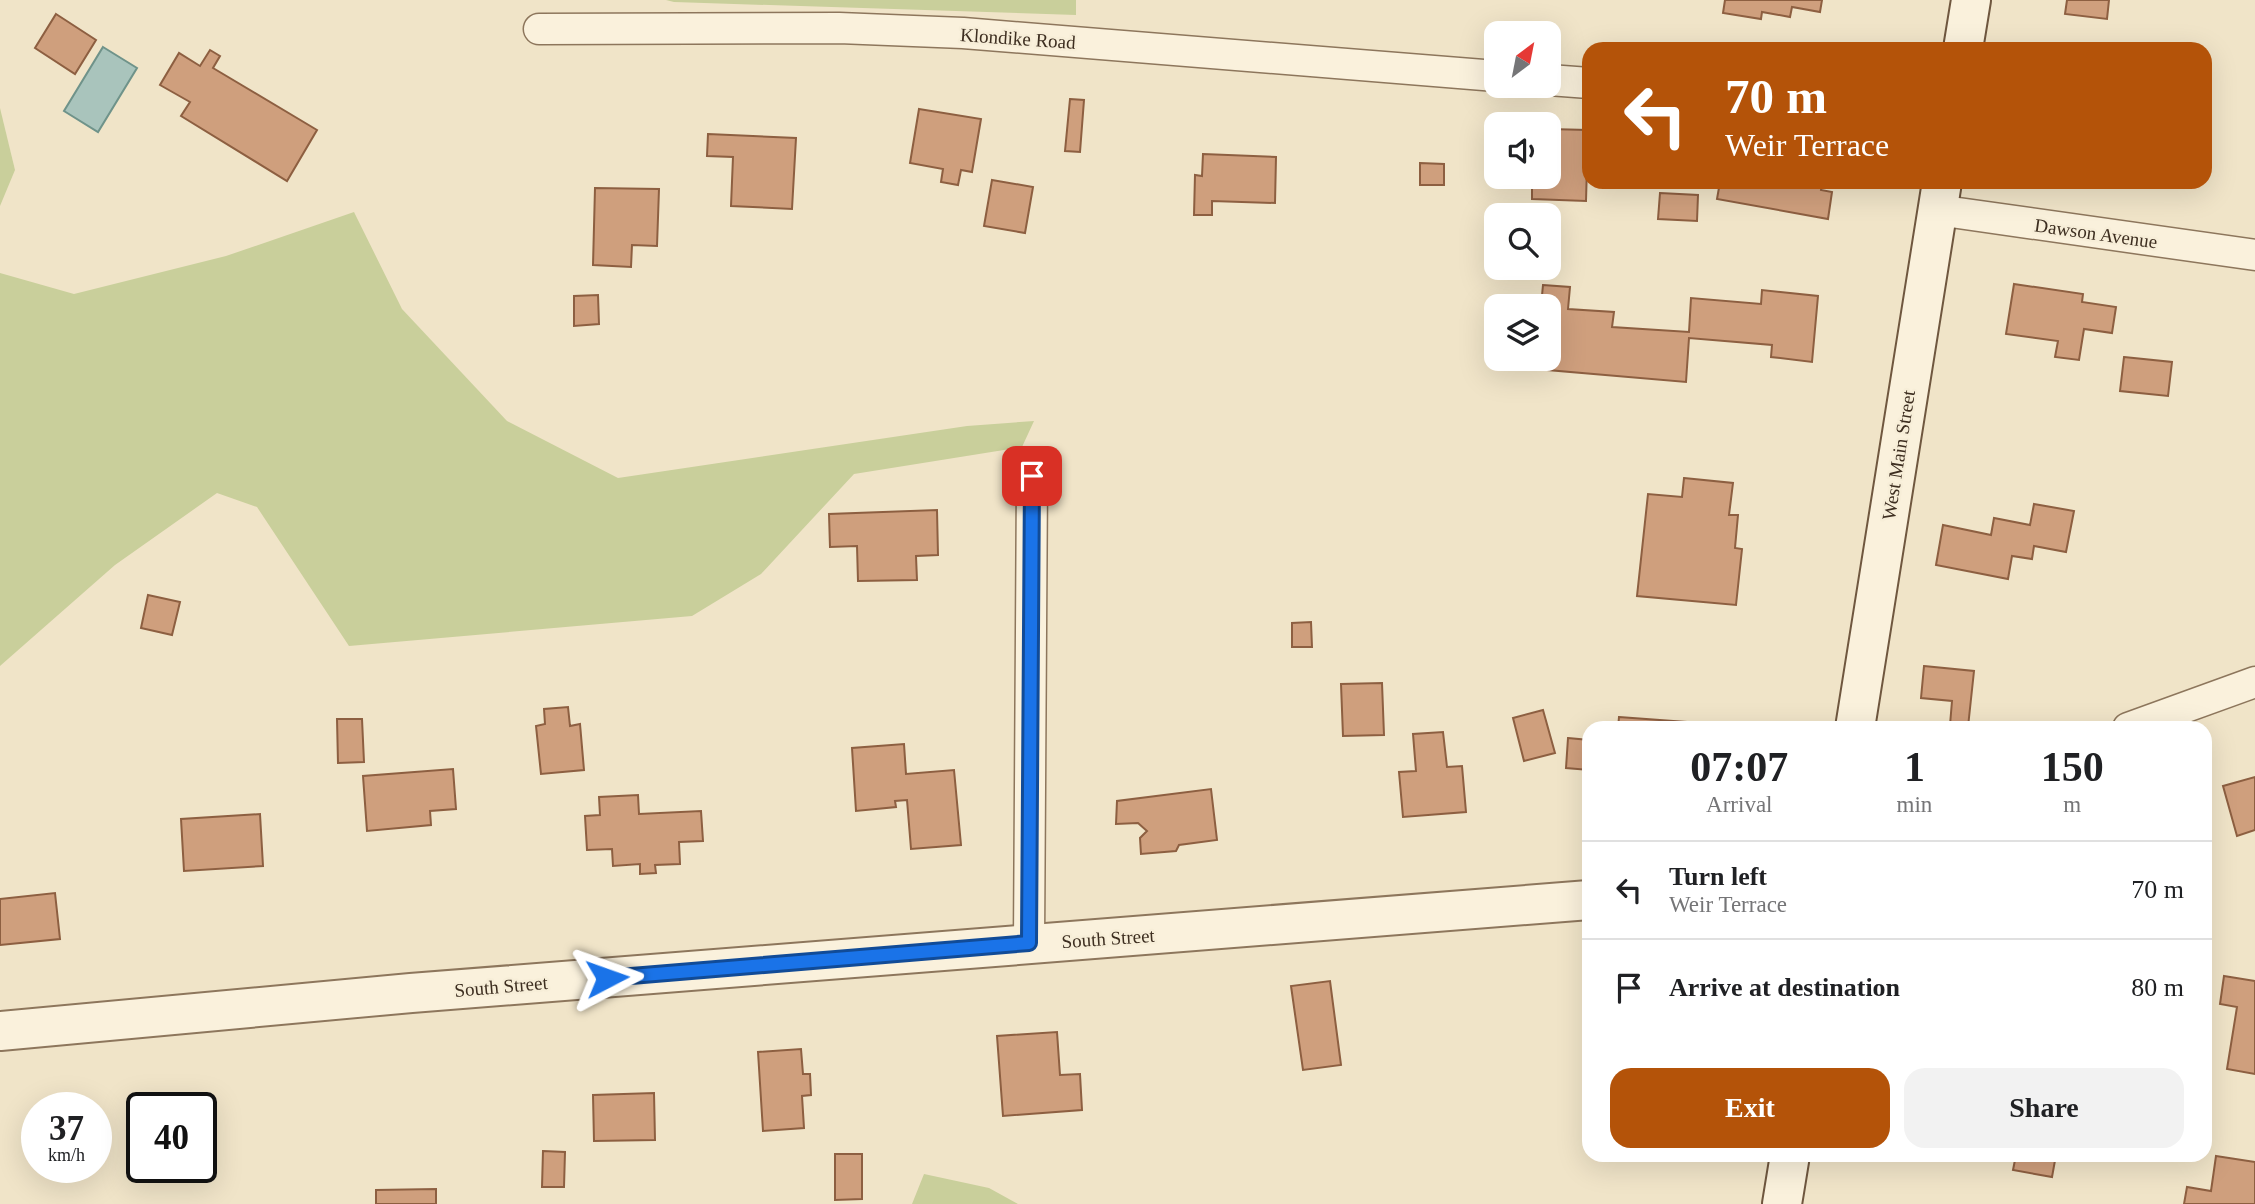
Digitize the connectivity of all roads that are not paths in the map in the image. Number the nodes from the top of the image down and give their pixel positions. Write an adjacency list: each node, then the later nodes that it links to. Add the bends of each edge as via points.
1 (1971, 0): 3 (street)
2 (539, 29): 4 (street, Klondike Road, via 949,32)
3 (1964, 42)
4 (1484, 75)
5 (1561, 81): 6 (street)
6 (1582, 82)
7 (1940, 196): 8 (street, Dawson Avenue); 11 (street, West Main Street)
8 (2255, 255)
9 (1032, 476): 14 (street)
10 (2255, 682): 12 (street)
11 (1856, 721)
12 (2147, 721)
13 (1582, 901): 14 (street, South Street)
14 (1029, 943): 15 (street, South Street)
15 (0, 1031)
16 (1789, 1162): 17 (street)
17 (1782, 1204)

